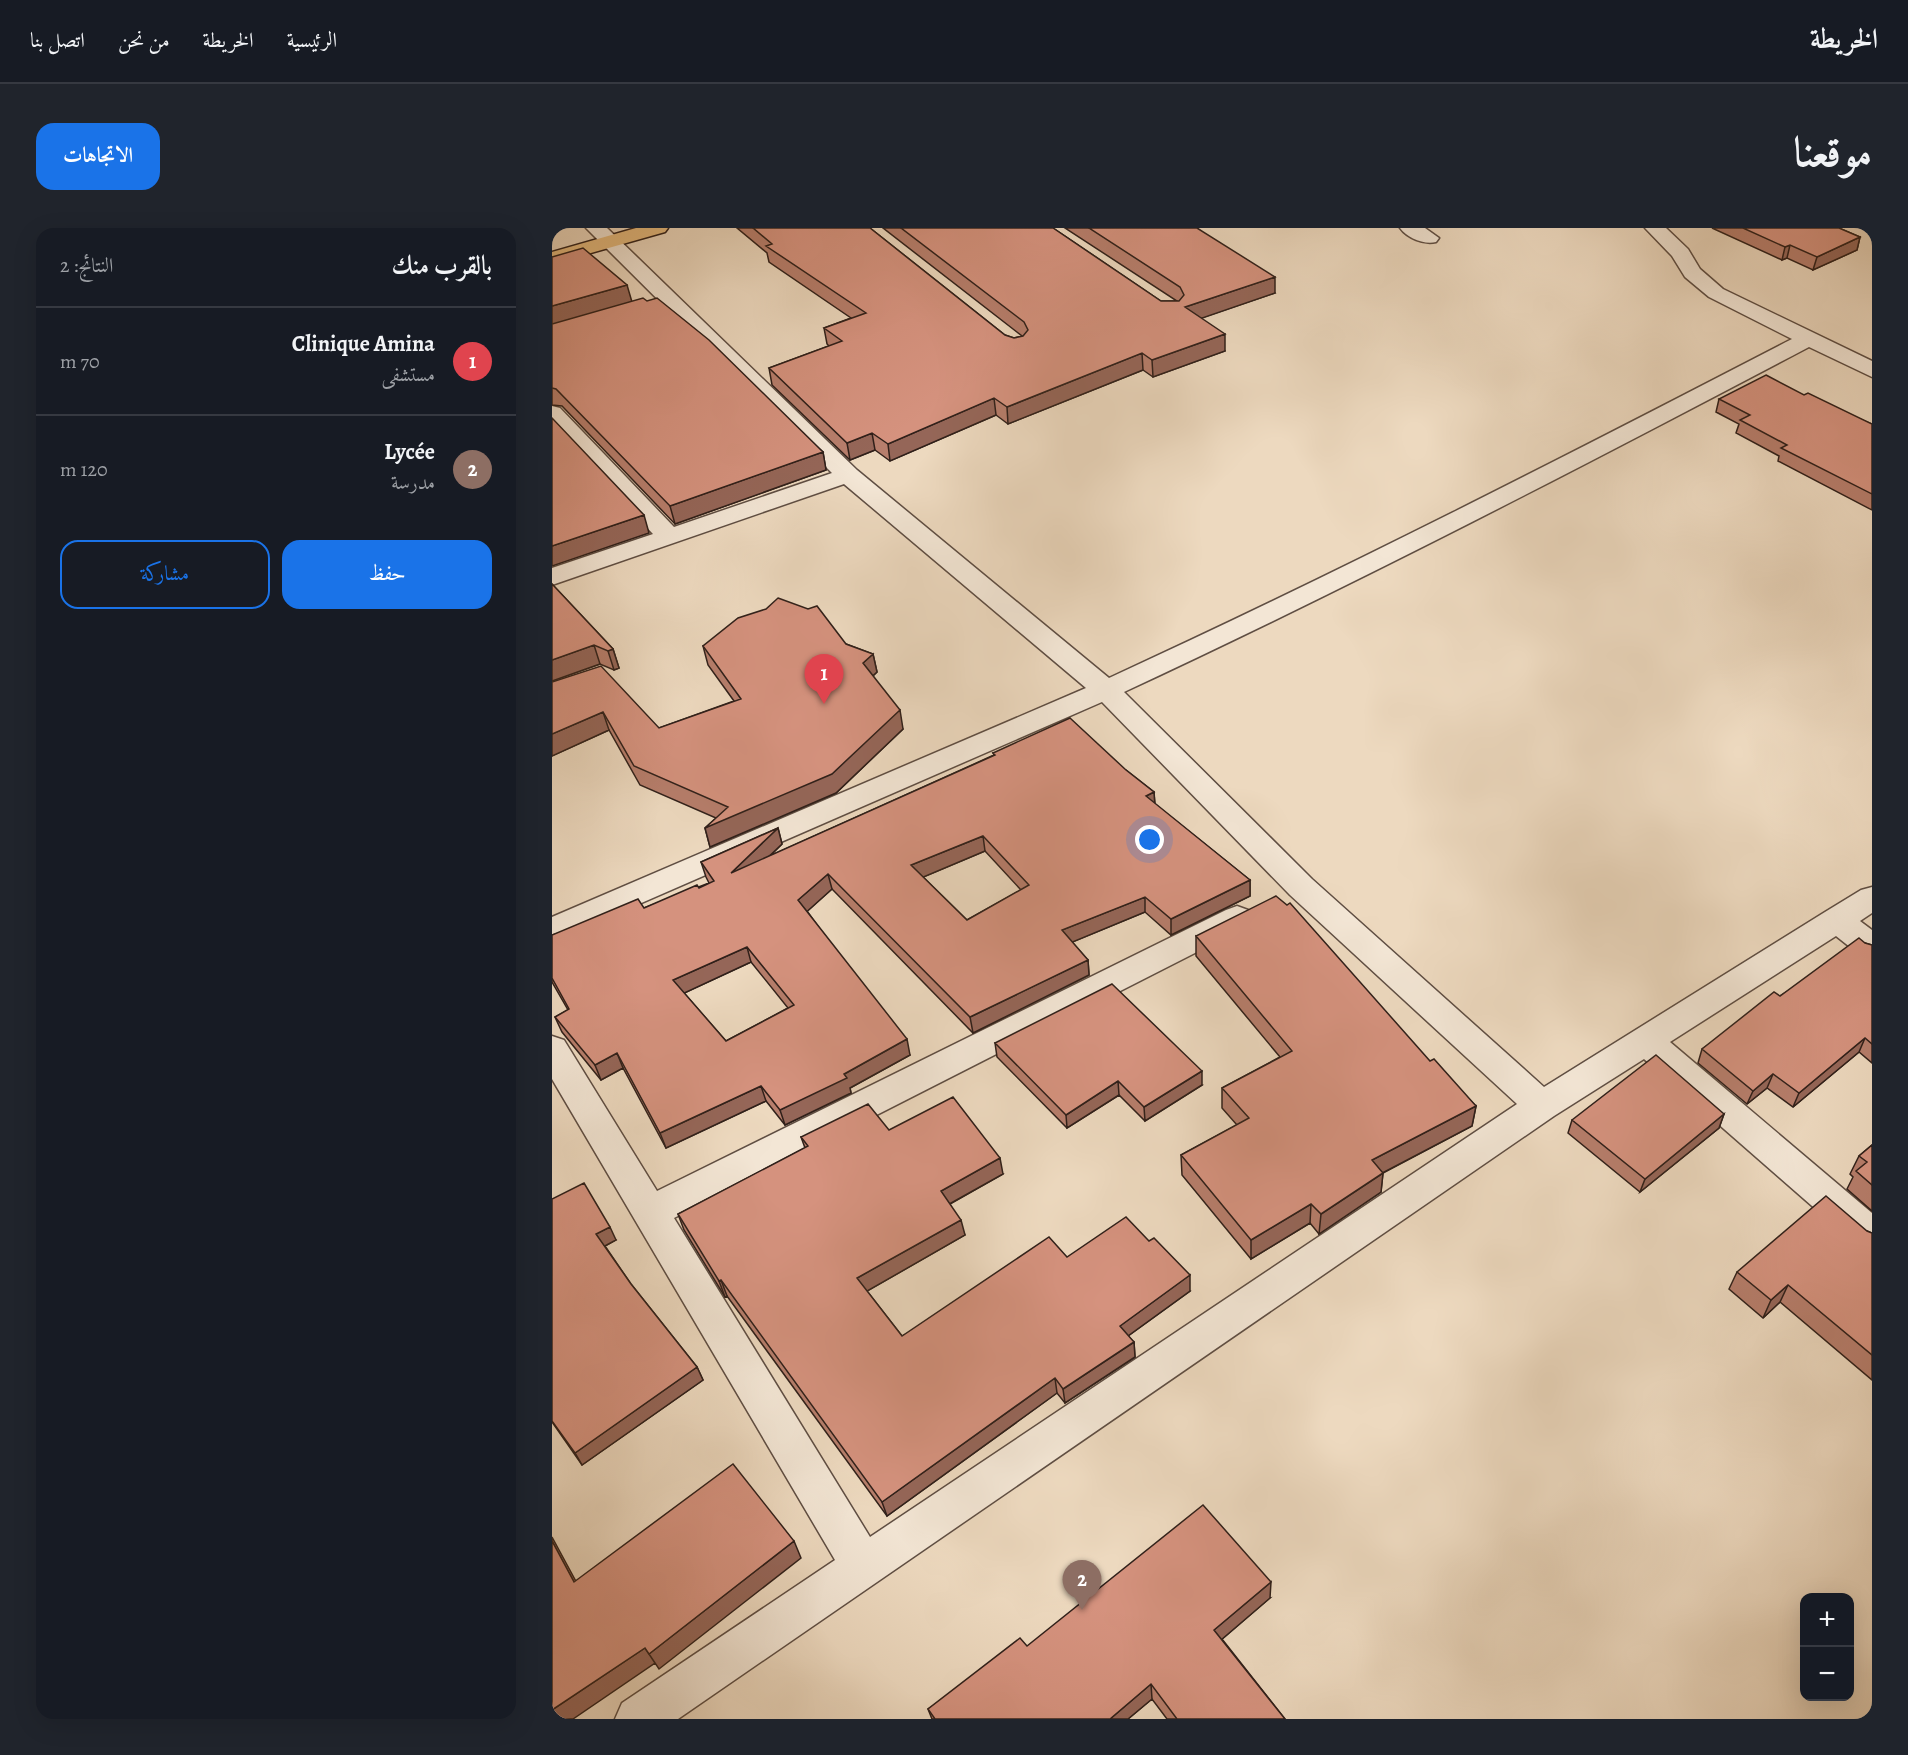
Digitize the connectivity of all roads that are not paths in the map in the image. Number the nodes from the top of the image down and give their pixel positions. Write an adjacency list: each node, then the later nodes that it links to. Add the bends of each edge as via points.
1 (658, 228): 4 (main road)
2 (1410, 228): 5 (street)
3 (1655, 228): 9 (street, via 1681,253 1702,284)
4 (603, 235): 6 (main road); 7 (street)
5 (1429, 238)
6 (552, 258)
7 (671, 300): 8 (street); 12 (street)
8 (649, 306)
9 (1809, 339): 10 (street); 15 (street, via 1216,639)
10 (1872, 370)
11 (552, 412): 13 (street)
12 (848, 475): 13 (street); 15 (street)
13 (670, 537): 14 (street)
14 (552, 578)
15 (1106, 690): 16 (street); 19 (street)
16 (1301, 887): 23 (street); 24 (street)
17 (1872, 898): 18 (street)
18 (1836, 920): 20 (street); 21 (street)
19 (552, 930)
20 (1872, 947)
21 (1646, 1041): 23 (street); 25 (street)
22 (552, 1049): 24 (street)
23 (1542, 1106): 26 (street)
24 (650, 1212): 26 (street)
25 (1872, 1236)
26 (863, 1566): 27 (street)
27 (638, 1719)

